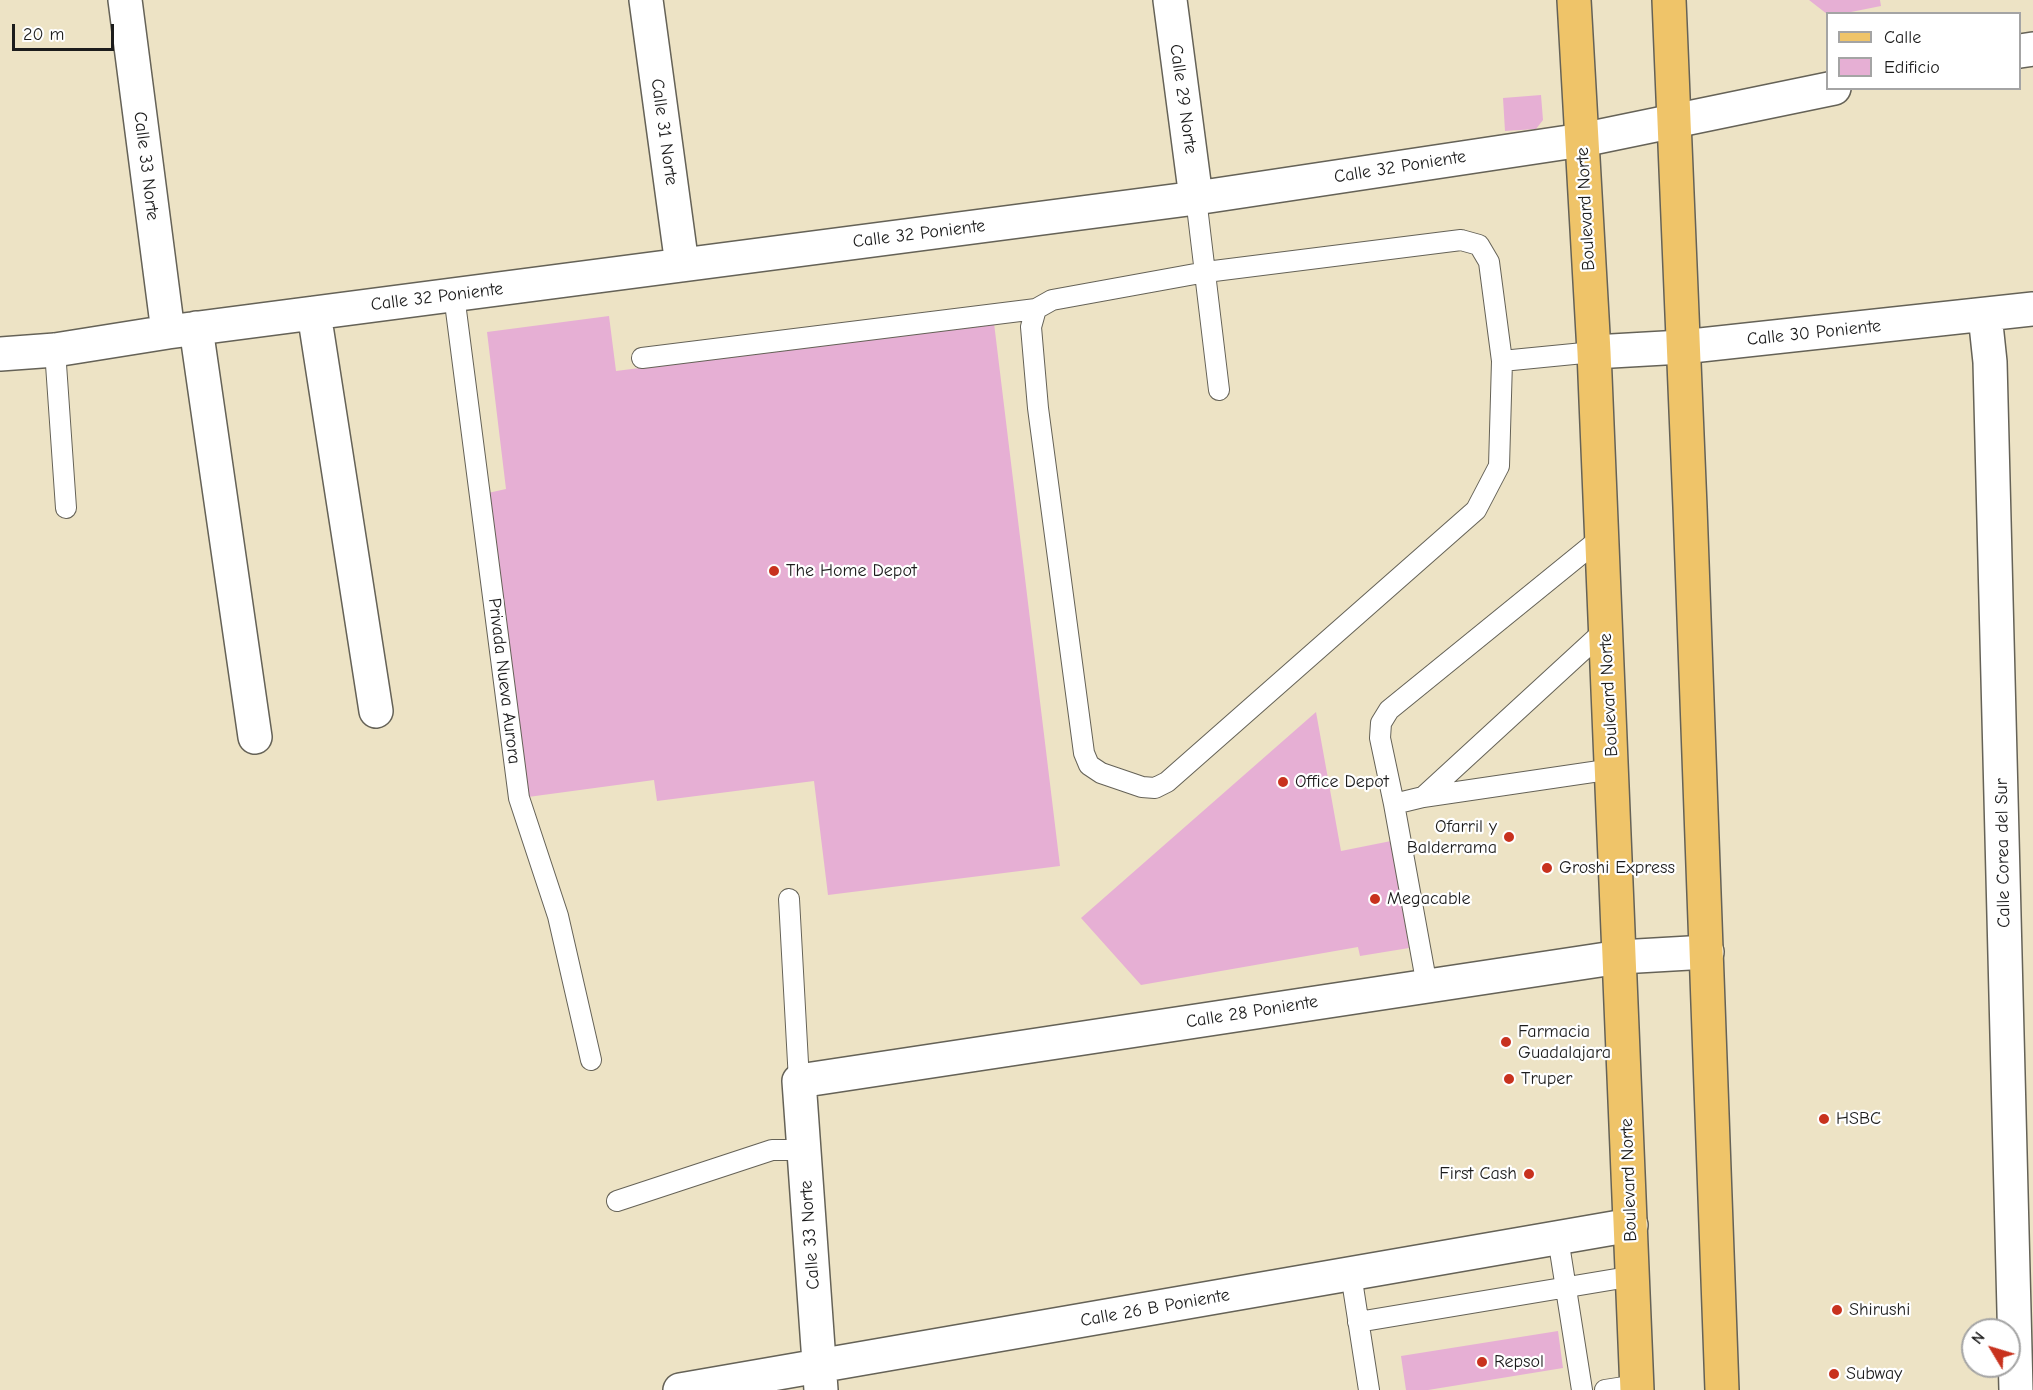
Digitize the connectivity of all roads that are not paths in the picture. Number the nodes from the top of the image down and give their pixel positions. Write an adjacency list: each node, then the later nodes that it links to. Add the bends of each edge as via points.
1 (125, 0): 17 (street, Calle 33 Norte)
2 (646, 0): 10 (street, Calle 31 Norte)
3 (1170, 0): 9 (street, Calle 29 Norte)
4 (1574, 0): 8 (main road, Boulevard Norte)
5 (1669, 0): 7 (main road)
6 (1826, 90): 7 (street, Calle 32 Poniente)
7 (1673, 121): 8 (street, Calle 32 Poniente); 18 (main road)
8 (1582, 140): 9 (street, Calle 32 Poniente); 20 (main road, Boulevard Norte)
9 (1196, 198): 10 (street, Calle 32 Poniente); 11 (lane)
10 (682, 265): 12 (street, Calle 32 Poniente)
11 (1206, 272): 13 (lane, via 1052,300); 23 (lane, via 1461,240 1479,245 1489,262); 24 (lane)
12 (454, 295): 15 (street, Calle 32 Poniente); 37 (lane, Privada Nueva Aurora, via 519,798 558,916)
13 (1036, 309): 22 (lane); 23 (lane, via 1031,327 1038,408 1084,753 1089,765 1101,773 1142,787 1155,788 1167,783 1476,510 1499,466)
14 (2033, 309): 16 (street, Calle 30 Poniente)
15 (314, 313): 17 (street, Calle 32 Poniente); 28 (street)
16 (1985, 315): 18 (street, Calle 30 Poniente); 54 (street, Calle Corea del Sur, via 1990,362)
17 (182, 330): 19 (street, Calle 32 Poniente); 29 (street, Calle 33 Norte)
18 (1682, 347): 20 (street, Calle 30 Poniente); 34 (main road)
19 (55, 350): 21 (street, Calle 32 Poniente); 25 (lane)
20 (1594, 352): 23 (lane); 26 (main road, Boulevard Norte)
21 (0, 354)
22 (642, 358)
23 (1502, 361)
24 (1220, 390)
25 (66, 508)
26 (1602, 537): 27 (main road, Boulevard Norte); 32 (lane, via 1389,710 1381,723 1380,738)
27 (1606, 629): 30 (main road, Boulevard Norte); 31 (lane)
28 (376, 711)
29 (255, 737)
30 (1613, 769): 31 (lane); 35 (main road, Boulevard Norte)
31 (1423, 796): 32 (lane)
32 (1394, 804): 36 (lane)
33 (789, 899): 38 (lane)
34 (1707, 952): 35 (street, Calle 28 Poniente); 53 (main road)
35 (1620, 957): 36 (street, Calle 28 Poniente); 41 (main road, Boulevard Norte)
36 (1427, 986): 38 (street, Calle 28 Poniente)
37 (591, 1060)
38 (799, 1081): 39 (street, Calle 33 Norte)
39 (804, 1150): 40 (lane, via 772,1150); 47 (street, Calle 33 Norte)
40 (617, 1201)
41 (1631, 1225): 42 (street, Calle 26 B Poniente); 44 (main road, Boulevard Norte)
42 (1558, 1238): 43 (street, Calle 26 B Poniente); 45 (lane)
43 (1351, 1274): 46 (lane); 47 (street, Calle 26 B Poniente)
44 (1634, 1275): 45 (lane); 48 (main road, Boulevard Norte)
45 (1566, 1287): 46 (lane); 51 (lane)
46 (1358, 1322): 50 (lane)
47 (820, 1378): 49 (street, Calle 26 B Poniente)
48 (1637, 1387): 52 (lane)
49 (680, 1390)
50 (1369, 1390)
51 (1582, 1390)
52 (1605, 1390)
53 (1722, 1390)
54 (2016, 1390)

